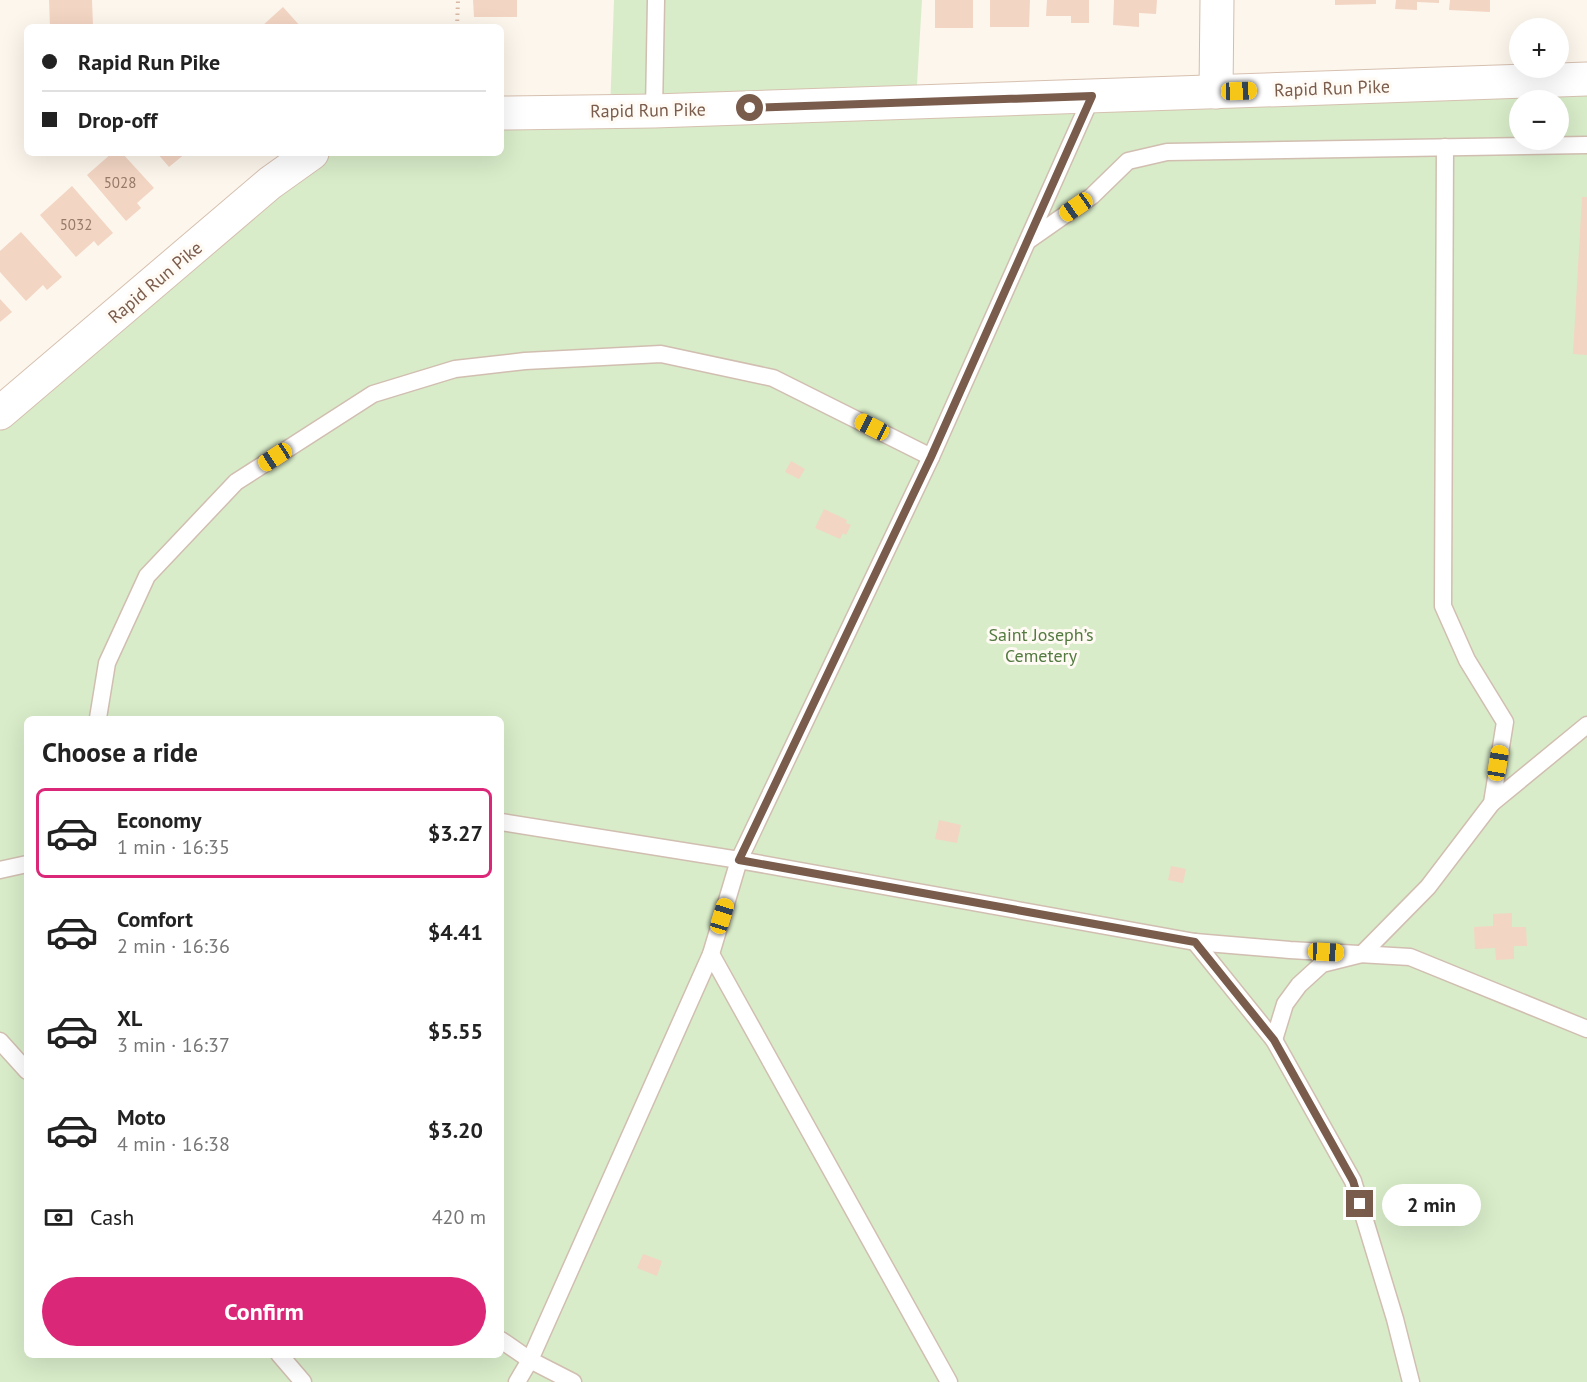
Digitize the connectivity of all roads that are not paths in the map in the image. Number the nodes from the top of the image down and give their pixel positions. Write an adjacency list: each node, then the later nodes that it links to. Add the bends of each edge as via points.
1 (656, 0): 6 (lane)
2 (1217, 0): 4 (street)
3 (1587, 78): 4 (street, Rapid Run Pike)
4 (1216, 92): 5 (street, Rapid Run Pike)
5 (1092, 96): 6 (street, Rapid Run Pike); 11 (lane)
6 (654, 111): 7 (street, Rapid Run Pike)
7 (504, 113)
8 (1587, 145): 9 (lane)
9 (1445, 147): 11 (lane, via 1167,152 1128,161 1092,196); 16 (lane, via 1443,606 1467,660 1505,722)
10 (308, 156): 12 (street, Rapid Run Pike, via 270,183)
11 (1027, 241): 13 (lane)
12 (0, 413)
13 (931, 457): 14 (lane, via 773,378 661,354 455,369 373,394 236,482 147,576 107,663); 18 (lane)
14 (98, 716)
15 (1587, 725): 16 (lane)
16 (1492, 803): 23 (lane, via 1428,887)
17 (504, 822): 18 (lane)
18 (739, 860): 21 (lane); 22 (lane)
19 (24, 865): 20 (lane)
20 (0, 870)
21 (1195, 942): 23 (lane); 25 (lane)
22 (711, 954): 30 (lane); 34 (lane)
23 (1362, 954): 24 (lane, via 1410,957); 25 (lane, via 1322,964 1299,985 1285,1004)
24 (1587, 1029)
25 (1274, 1040): 35 (lane, via 1353,1181)
26 (0, 1041): 27 (lane)
27 (24, 1068)
28 (504, 1342): 30 (lane)
29 (282, 1358): 31 (lane)
30 (530, 1360): 32 (lane); 33 (lane)
31 (303, 1382)
32 (517, 1382)
33 (573, 1382)
34 (949, 1382)
35 (1411, 1382)

